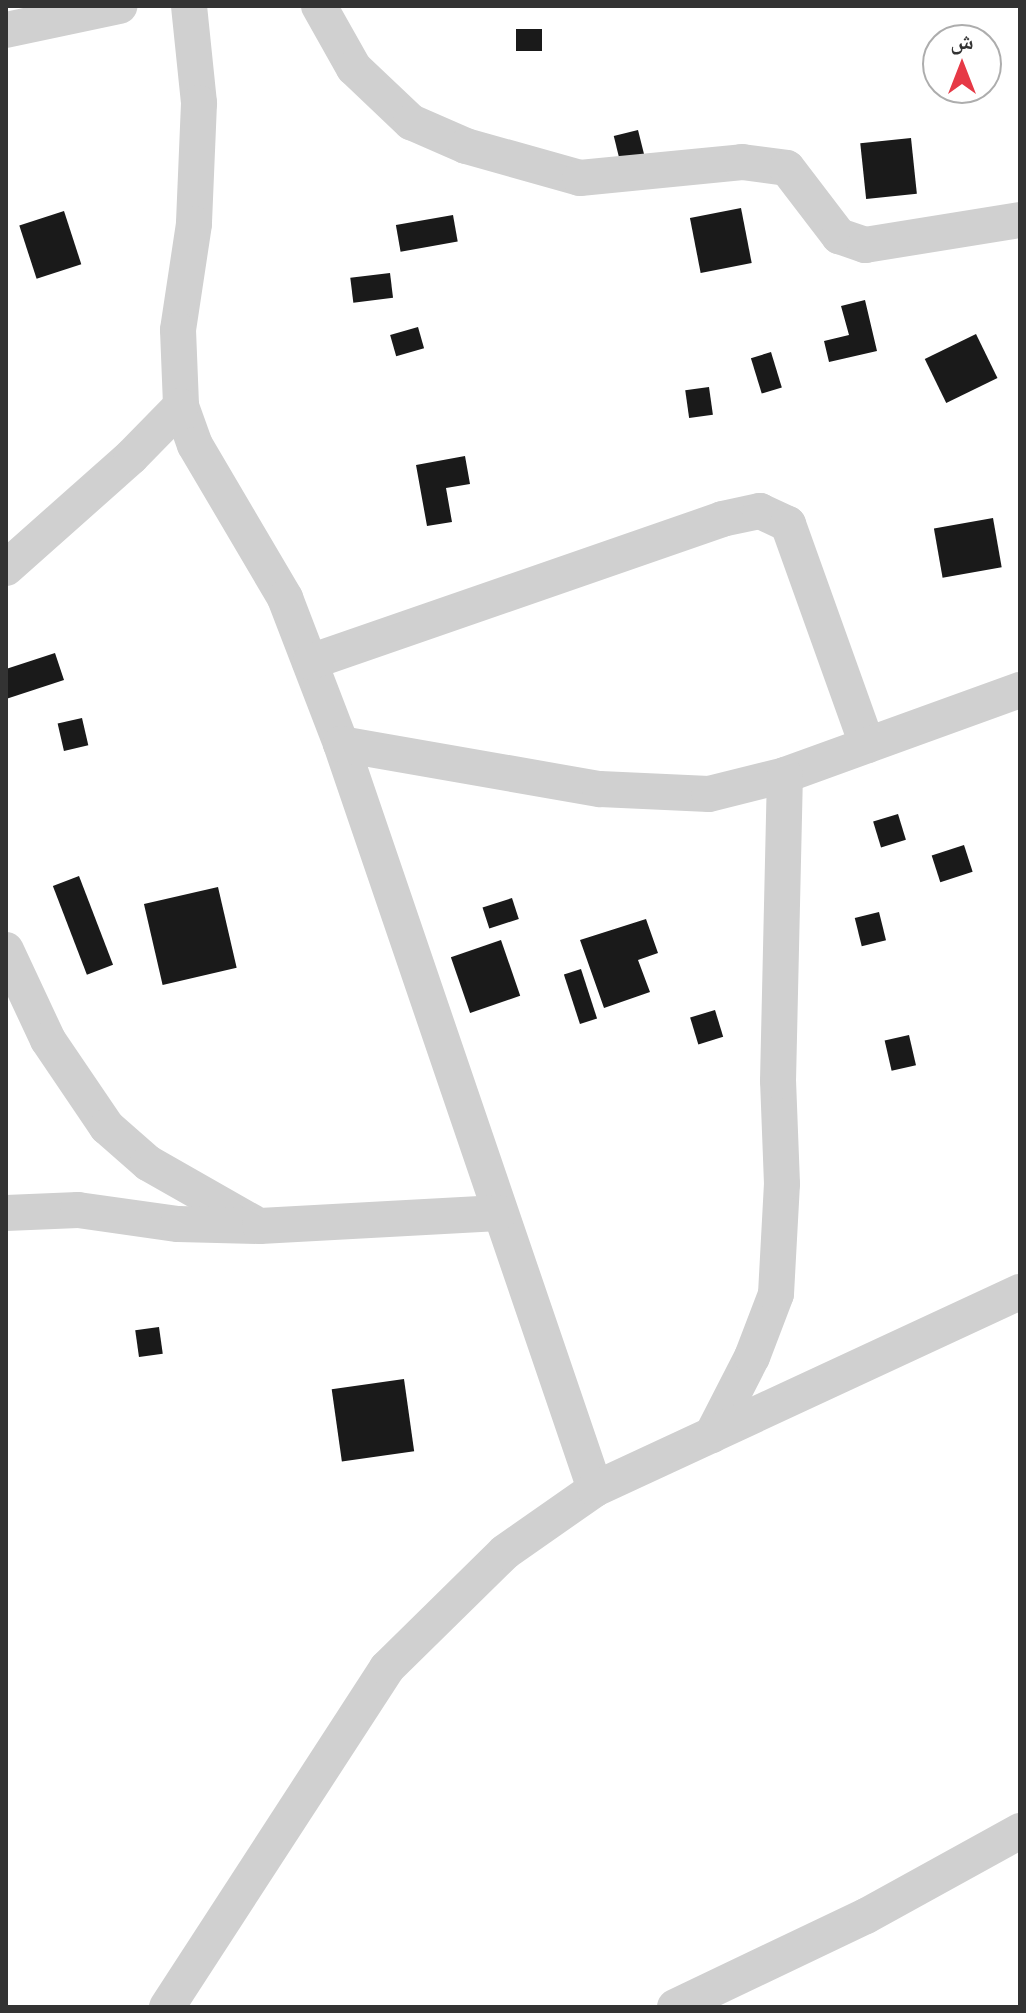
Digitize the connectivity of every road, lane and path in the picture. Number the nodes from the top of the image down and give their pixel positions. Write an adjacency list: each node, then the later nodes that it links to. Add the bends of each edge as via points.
1 (119, 6): 4 (street)
2 (189, 6): 6 (street, via 199,103 194,224 178,330)
3 (319, 6): 5 (street, via 354,68 411,122 466,146 580,178 742,162 787,168 839,236 865,245)
4 (6, 30)
5 (1020, 220)
6 (181, 406): 7 (street); 8 (street, via 195,445 285,598)
7 (6, 568)
8 (310, 662): 10 (street); 11 (street, via 722,519 760,511 788,524)
9 (1020, 690): 11 (street)
10 (341, 744): 12 (street, via 600,789 709,794); 15 (street)
11 (867, 745): 12 (street)
12 (785, 775): 18 (street, via 778,1081 782,1184 776,1294 752,1357)
13 (6, 950): 16 (street, via 48,1040 107,1127 148,1163)
14 (6, 1213): 16 (street, via 78,1210 178,1224)
15 (499, 1213): 16 (street); 19 (street)
16 (260, 1226)
17 (1020, 1292): 18 (street)
18 (712, 1435): 19 (street)
19 (595, 1489): 21 (street, via 505,1552 387,1668)
20 (1020, 1831): 22 (street, via 866,1916)
21 (167, 2007)
22 (675, 2007)

